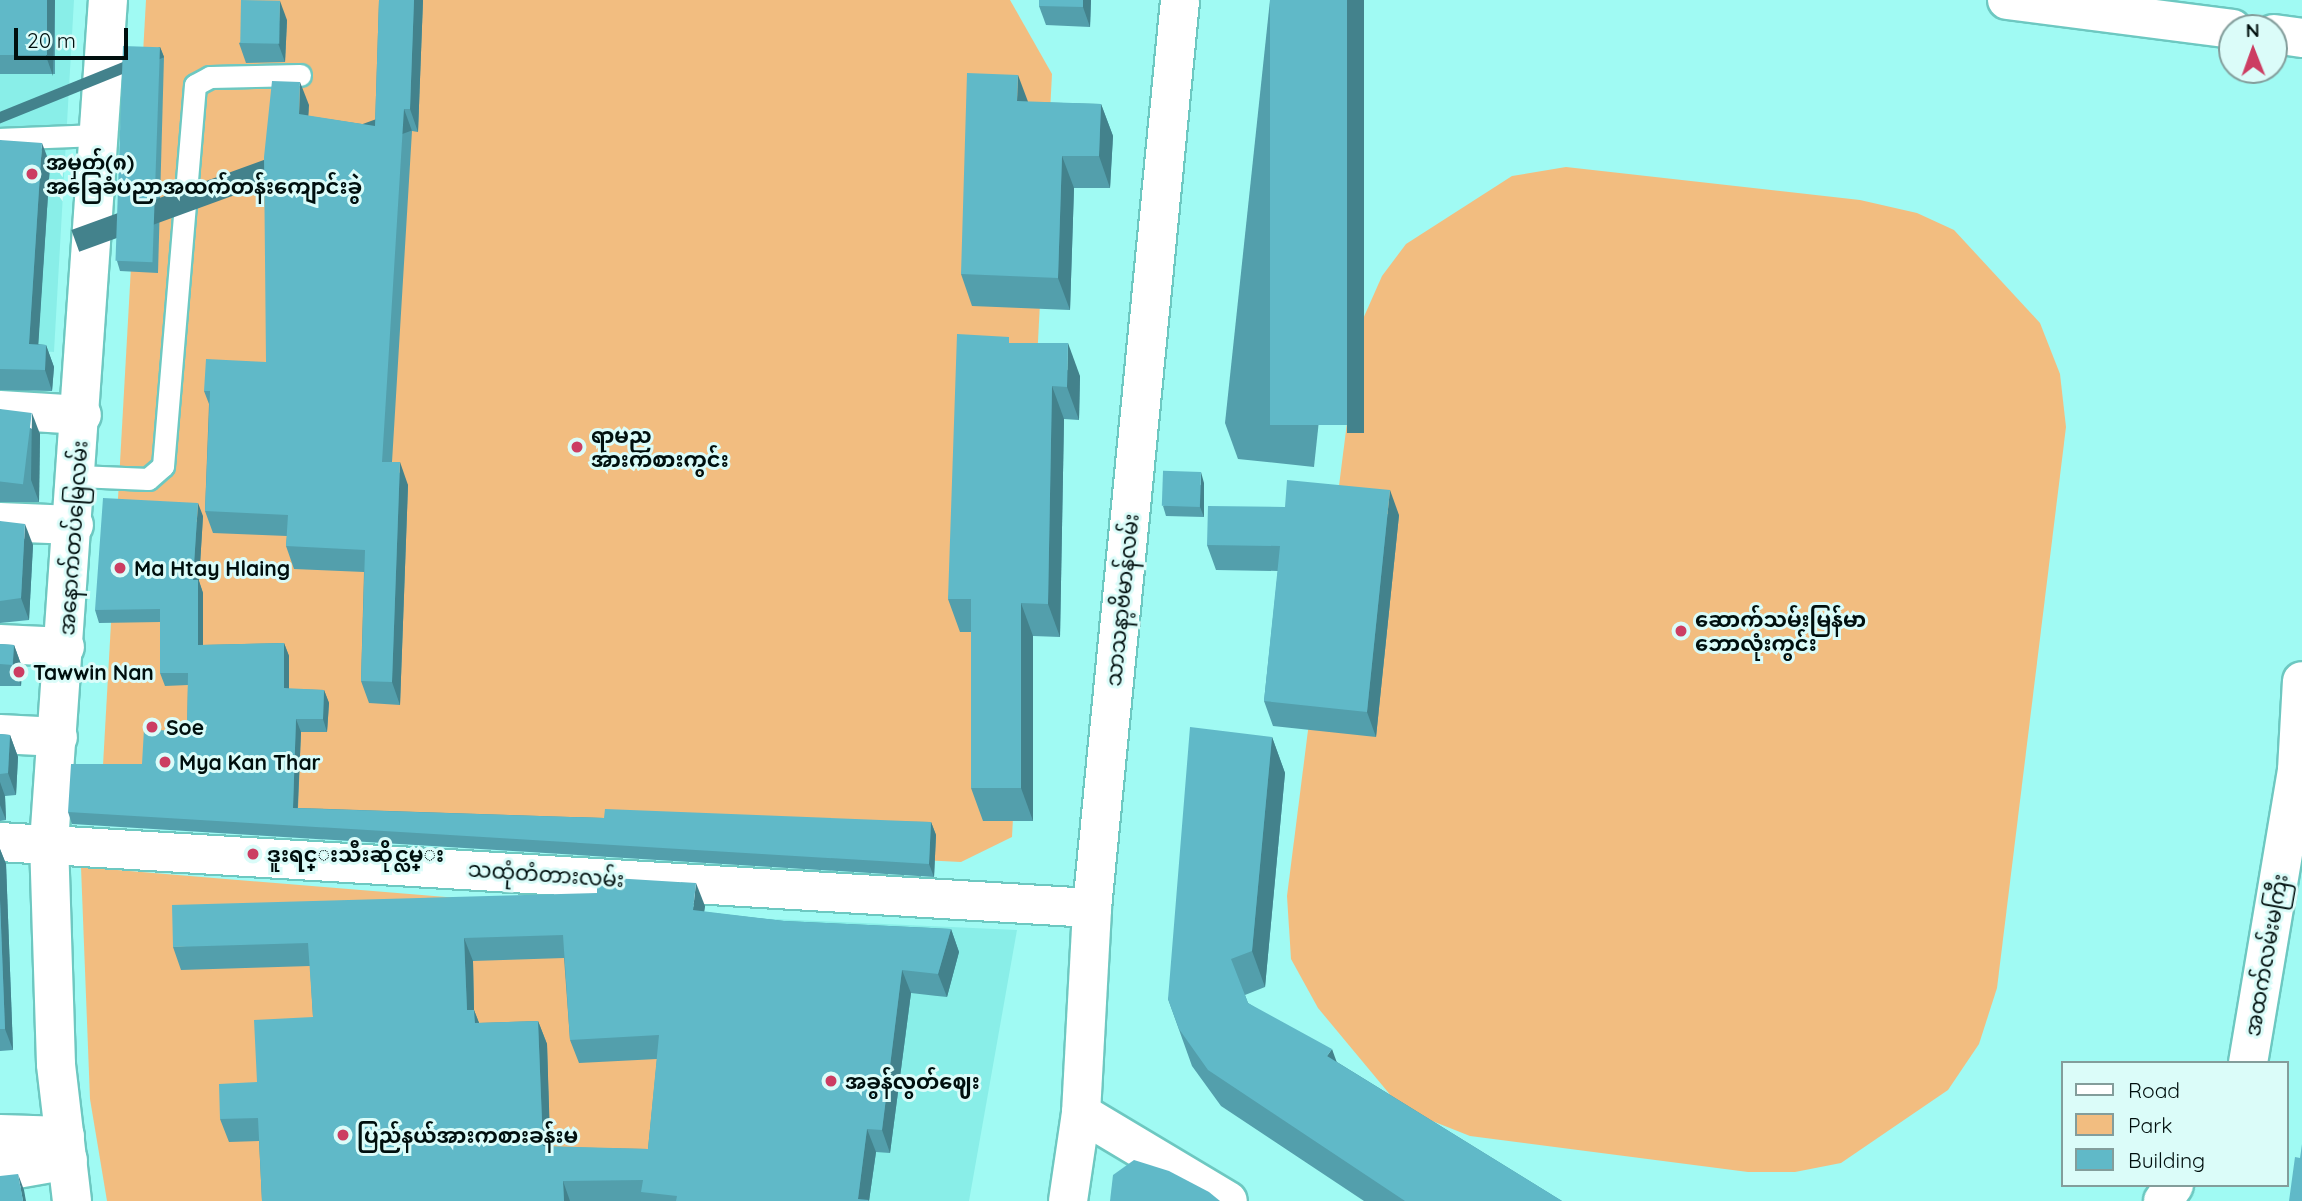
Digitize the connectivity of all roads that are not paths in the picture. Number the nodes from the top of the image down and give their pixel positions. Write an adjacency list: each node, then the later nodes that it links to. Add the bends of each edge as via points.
1 (108, 0): 6 (street, အနောက်တပ်မြေလမ်း)
2 (1180, 0): 21 (street, သာသနာ့ဗိမာန်လမ်း)
3 (2007, 0): 4 (street)
4 (2218, 27)
5 (300, 75): 10 (lane, via 210,77 195,85 163,466 148,479)
6 (100, 135): 7 (lane); 9 (street, အနောက်တပ်မြေလမ်း)
7 (0, 139)
8 (0, 410): 9 (street)
9 (82, 415): 10 (street, အနောက်တပ်မြေလမ်း)
10 (78, 476): 12 (street, အနောက်တပ်မြေလမ်း)
11 (0, 522): 12 (street)
12 (74, 525): 14 (street, အနောက်တပ်မြေလမ်း)
13 (0, 644): 14 (street)
14 (65, 646): 17 (street, အနောက်တပ်မြေလမ်း)
15 (2302, 681): 18 (street, အထက်လမ်းမကြီး)
16 (0, 734): 17 (street)
17 (58, 737): 20 (street, အနောက်တပ်မြေလမ်း)
18 (2300, 770): 22 (street, အထက်လမ်းမကြီး)
19 (0, 842): 20 (street, သထုံတံတားလမ်း)
20 (49, 843): 21 (street, သထုံတံတားလမ်း); 25 (street, အနောက်တပ်မြေလမ်း, via 56,1064)
21 (1092, 908): 23 (street, သာသနာ့ဗိမာန်လမ်း)
22 (2248, 1061)
23 (1081, 1113): 28 (street, သာသနာ့ဗိမာန်လမ်း); 29 (street)
24 (0, 1134): 25 (street)
25 (66, 1148): 26 (street); 27 (street, အနောက်တပ်မြေလမ်း)
26 (0, 1172)
27 (72, 1201)
28 (1068, 1201)
29 (1228, 1201)

